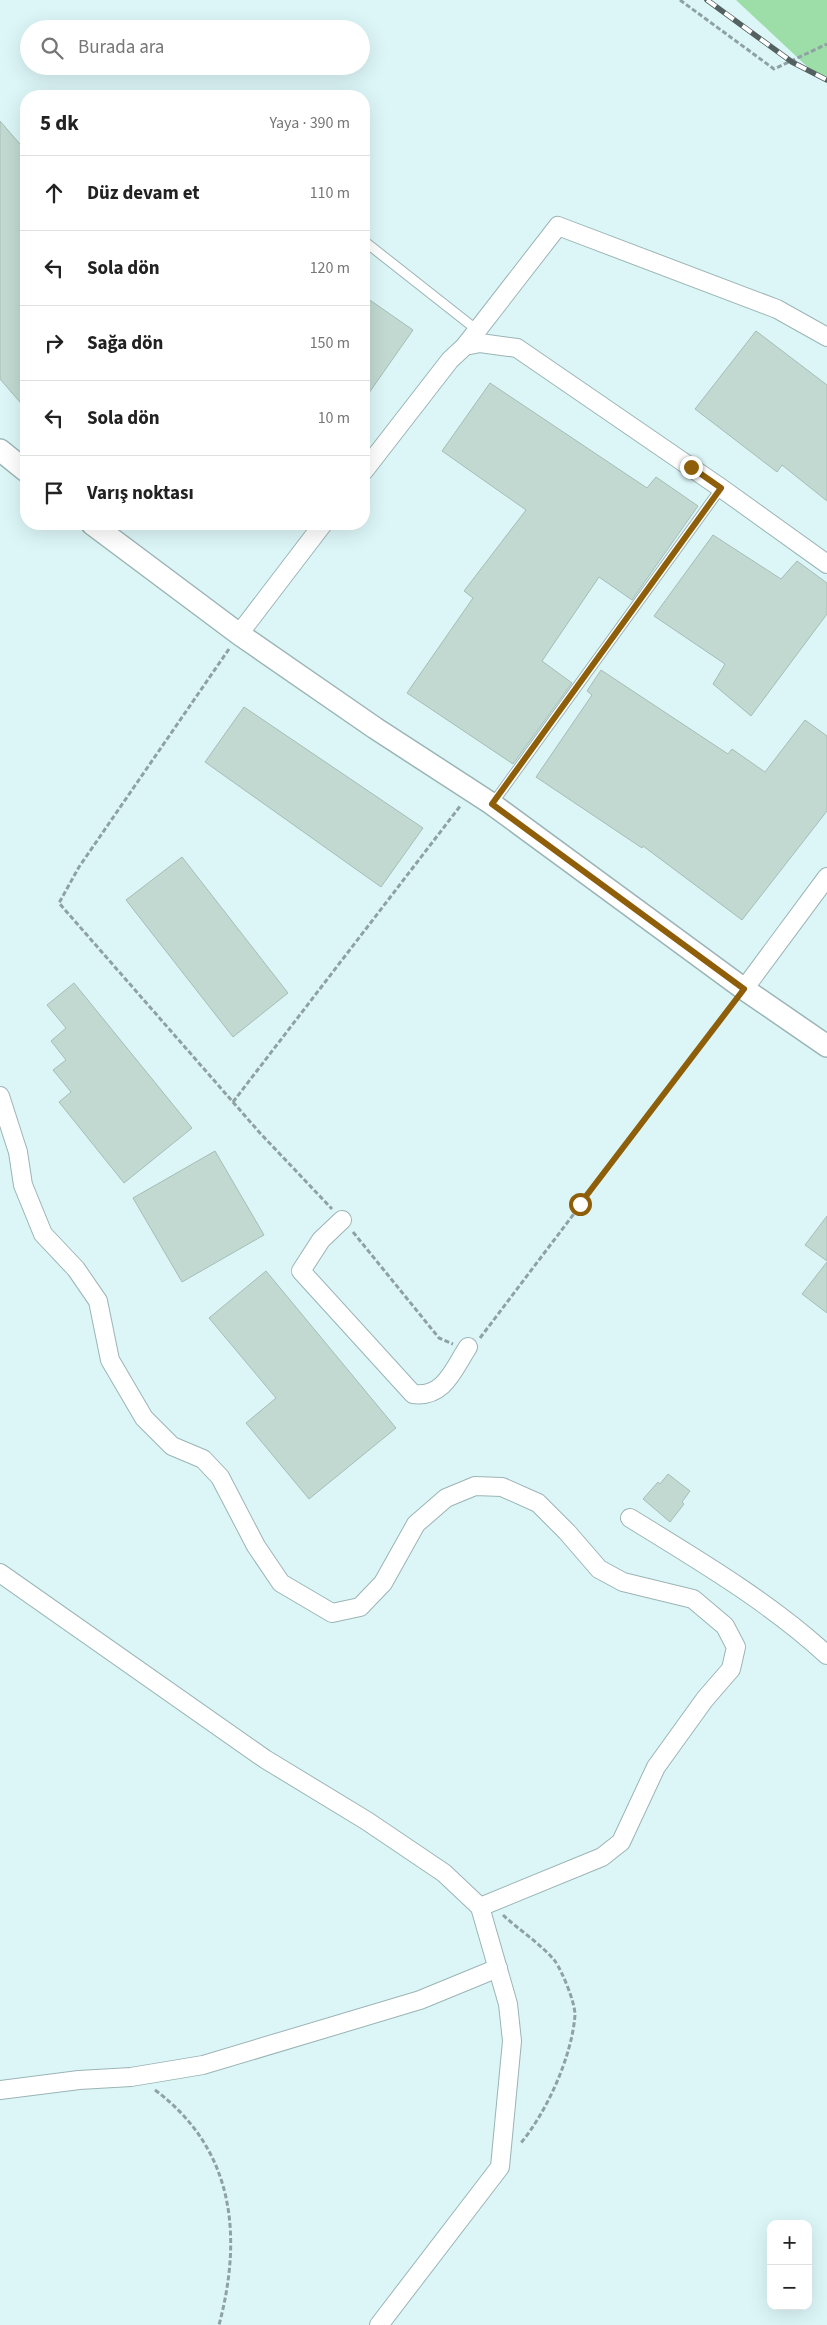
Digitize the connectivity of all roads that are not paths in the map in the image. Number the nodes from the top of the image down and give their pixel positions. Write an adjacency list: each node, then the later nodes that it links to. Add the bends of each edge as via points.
1 (370, 246): 2 (lane)
2 (477, 330): 3 (street, via 558,226 777,309); 4 (street)
3 (827, 337)
4 (466, 346): 6 (street, via 450,360); 8 (street, via 480,343 517,348)
5 (0, 450): 7 (street)
6 (370, 463)
7 (20, 466)
8 (721, 488): 11 (street); 13 (lane)
9 (100, 530): 12 (street)
10 (318, 530): 12 (street)
11 (827, 564)
12 (239, 634): 13 (street)
13 (492, 804): 15 (street)
14 (827, 877): 15 (street)
15 (744, 989): 16 (street)
16 (827, 1046)
17 (0, 1096): 23 (street, via 18,1152 23,1185 42,1234 76,1270 98,1302 110,1360 144,1418 172,1446 203,1459 220,1478 256,1546 281,1583 332,1613 360,1607 382,1584 416,1524 446,1498 475,1486 502,1487 538,1503 599,1569 624,1582 693,1599 726,1626 736,1647 731,1668 656,1768 621,1842 602,1856)
18 (342, 1220): 19 (street, via 321,1240 301,1271 413,1394 426,1395 439,1390)
19 (468, 1347)
20 (630, 1518): 22 (street, via 799,1629)
21 (0, 1573): 23 (street, via 265,1759 444,1873)
22 (827, 1655)
23 (480, 1907): 24 (street)
24 (498, 1968): 25 (street, via 420,2000 203,2065 130,2077); 26 (street, via 508,2004 512,2041 500,2167)
25 (0, 2090)
26 (379, 2325)

